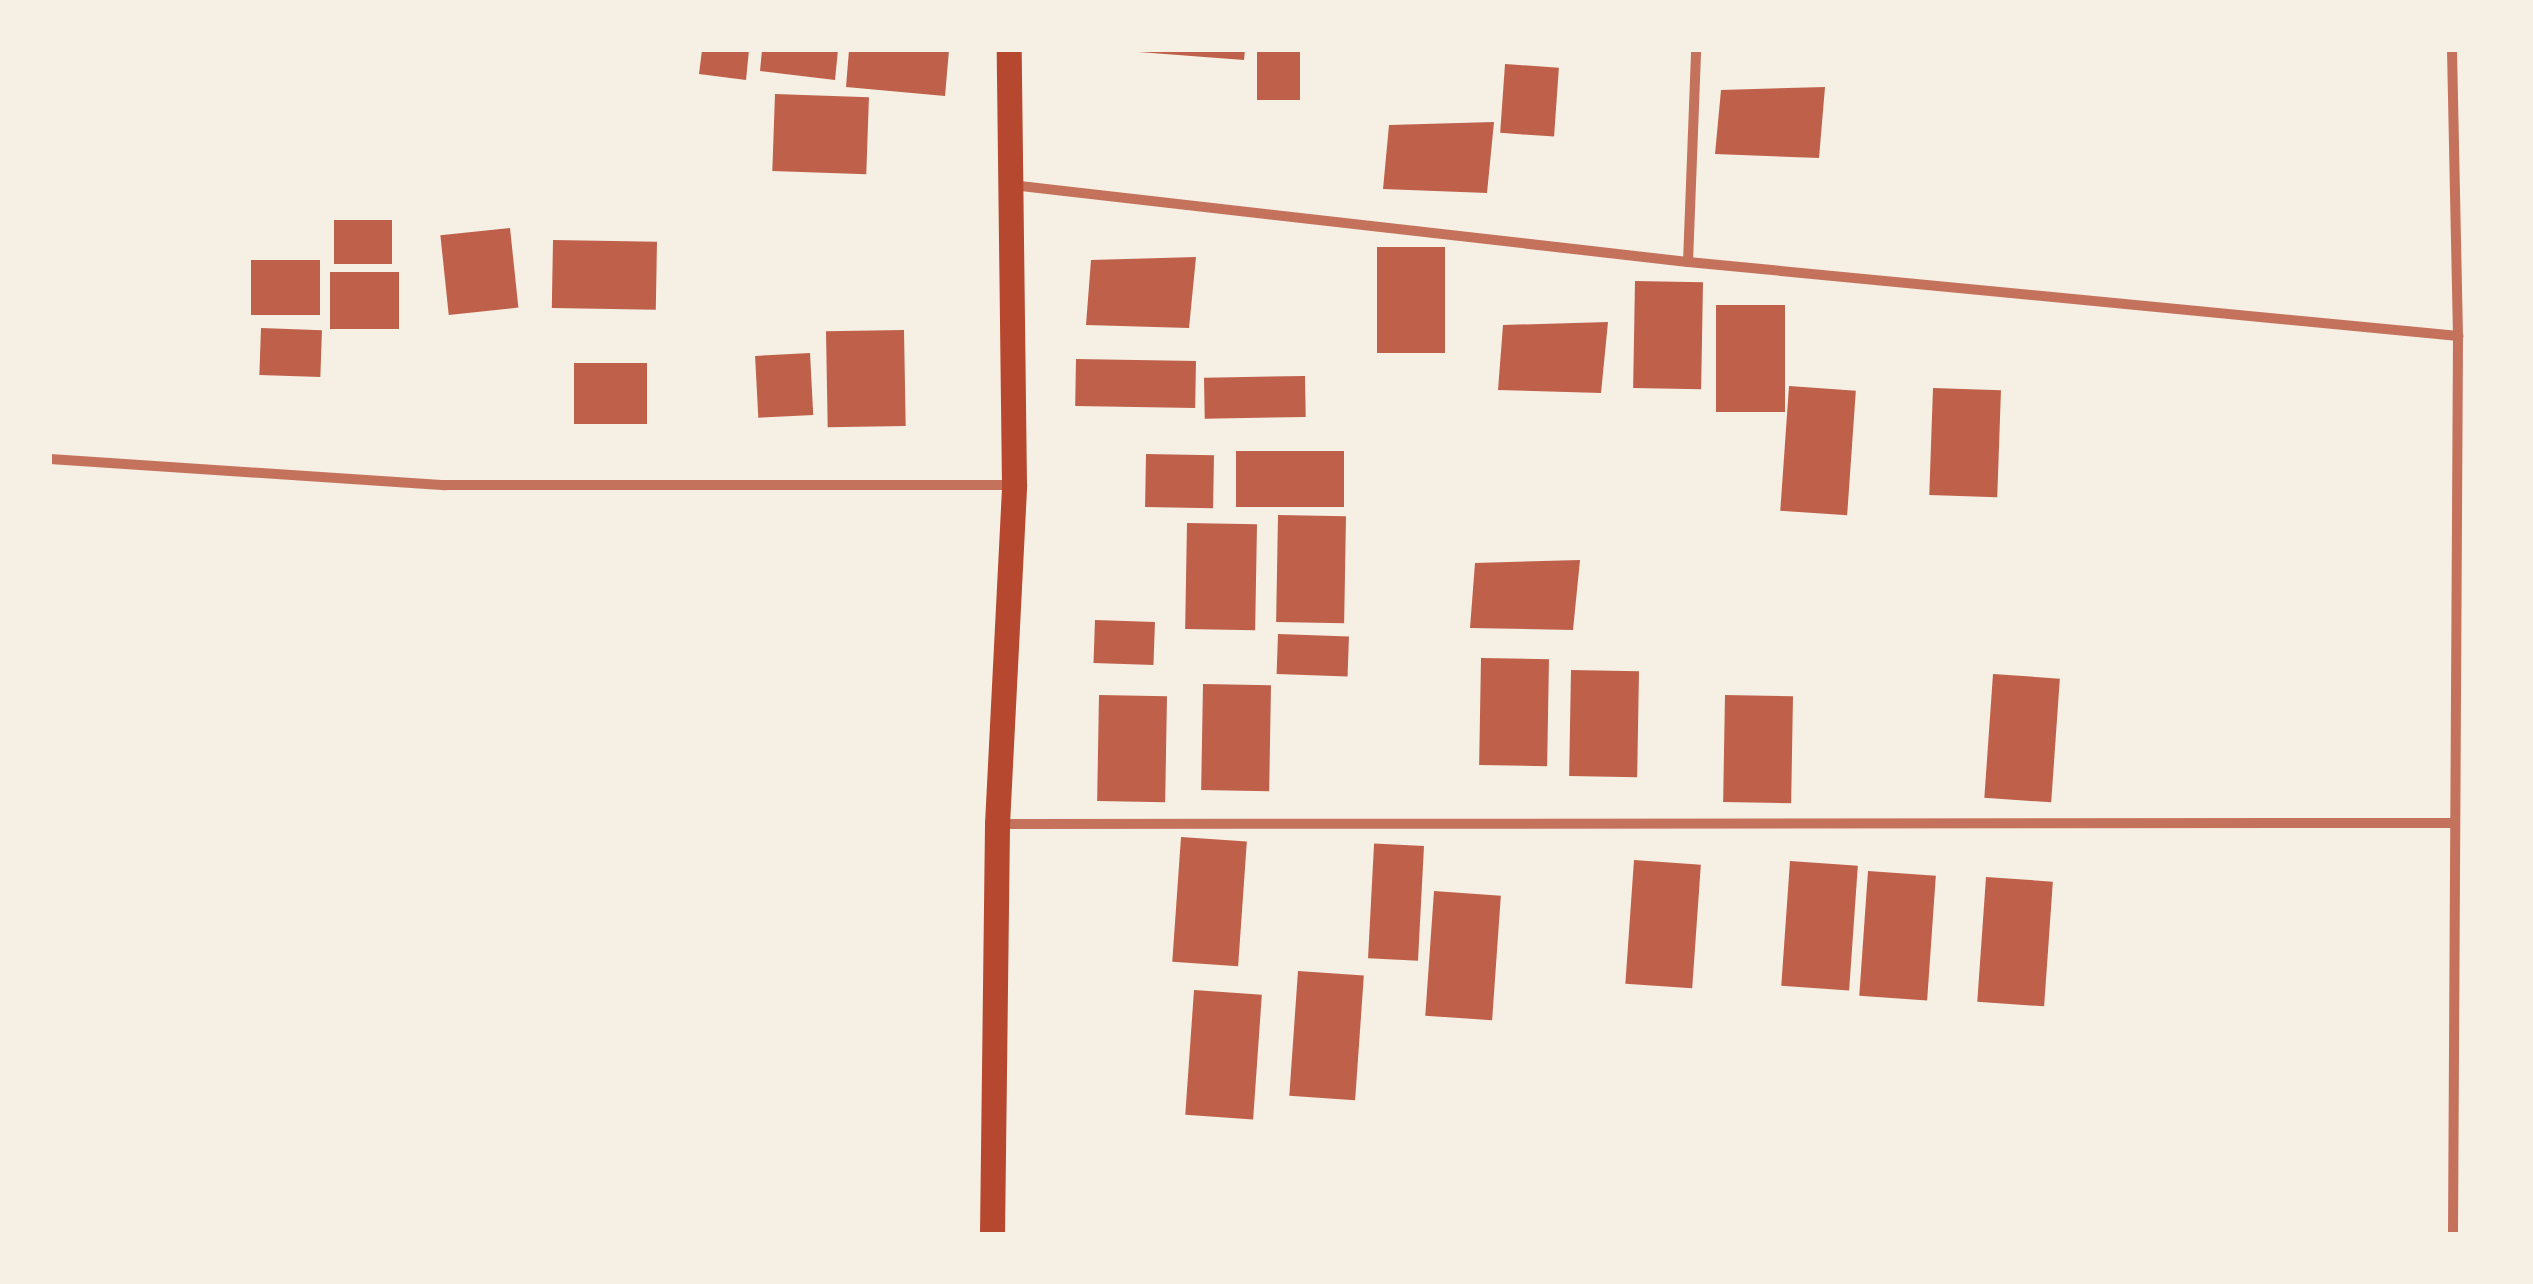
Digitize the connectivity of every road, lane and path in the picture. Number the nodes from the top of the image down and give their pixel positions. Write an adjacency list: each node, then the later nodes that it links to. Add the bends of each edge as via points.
1 (1009, 50): 4 (main road)
2 (1696, 50): 5 (street)
3 (2452, 50): 6 (street)
4 (1010, 185): 5 (street); 8 (main road)
5 (1688, 262): 6 (street)
6 (2458, 336): 9 (street)
7 (50, 459): 8 (street, via 445,484)
8 (1014, 485): 10 (main road)
9 (2452, 823): 10 (street); 12 (street)
10 (997, 824): 11 (main road)
11 (992, 1234)
12 (2452, 1234)

